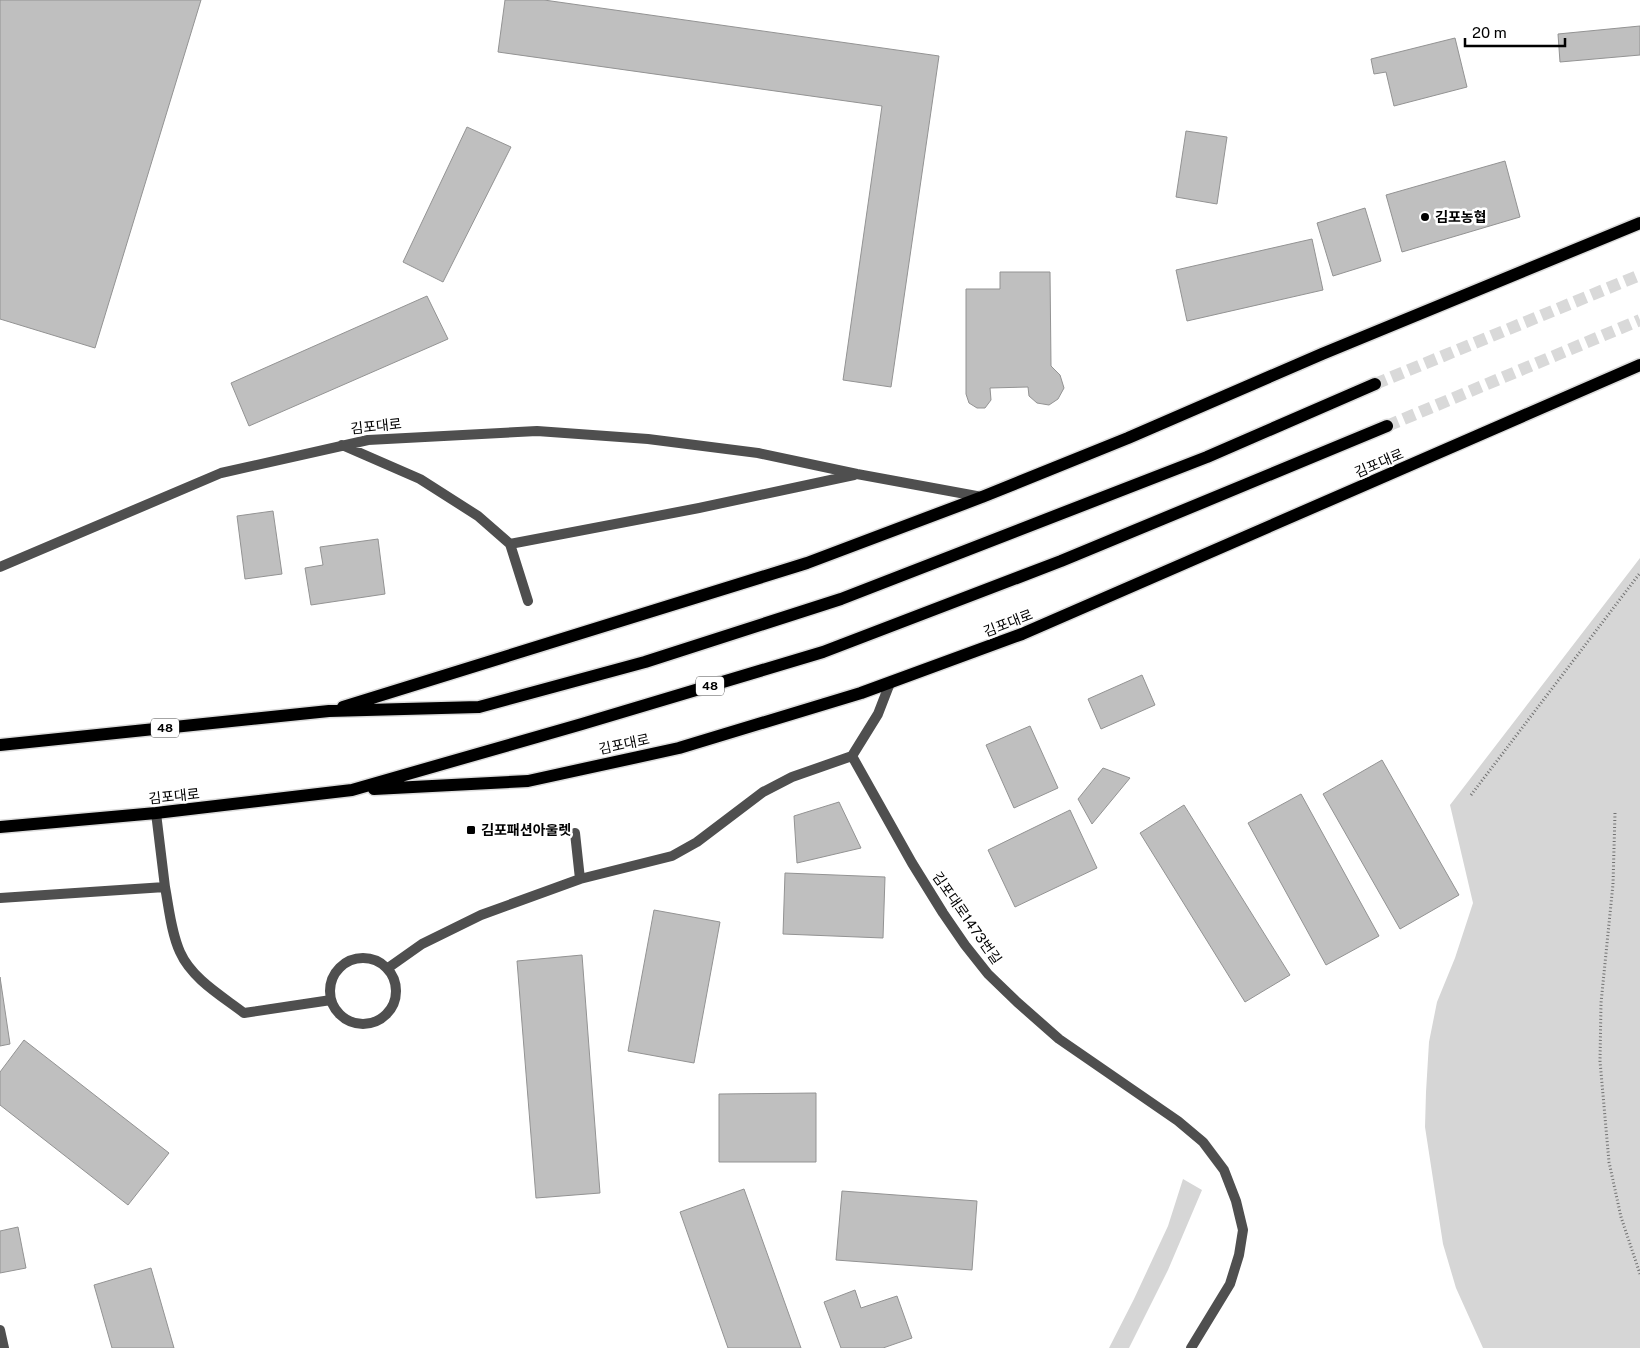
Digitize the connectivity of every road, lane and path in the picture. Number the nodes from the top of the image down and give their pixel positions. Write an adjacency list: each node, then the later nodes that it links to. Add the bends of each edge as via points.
1 (1640, 223): 7 (main road, 48)
2 (1640, 365): 12 (main road, 김포대로 / 48, via 1022,634)
3 (1375, 384): 13 (main road, 48, via 1206,457 841,599 645,662 479,707)
4 (1387, 426): 16 (main road, 김포대로 / 48, via 1061,561 823,652)
5 (342, 445): 6 (lane, 김포대로, via 368,440 538,431 648,439 758,453); 8 (lane, via 420,479 478,516); 9 (lane, 김포대로, via 221,474)
6 (857, 474): 7 (lane, 김포대로); 8 (lane)
7 (982, 497): 13 (main road, 48, via 807,563)
8 (510, 544): 11 (lane)
9 (0, 568)
10 (1640, 572): 17 (path)
11 (528, 601)
12 (890, 683): 15 (lane, via 878,714); 16 (main road, 김포대로 / 48, via 679,748 528,781)
13 (329, 712): 14 (main road, 48)
14 (0, 745)
15 (852, 756): 22 (lane, via 792,777 763,792 697,842 672,856); 30 (lane, 김포대로1473번길, via 943,913 988,974 1059,1039 1178,1121 1203,1142 1224,1170 1243,1230 1239,1255 1230,1284)
16 (352, 790): 18 (main road, 김포대로 / 48)
17 (1470, 795)
18 (156, 813): 20 (main road, 김포대로 / 48); 23 (lane)
19 (1615, 813): 27 (path, via 1614,869 1601,1003 1600,1061 1609,1162 1621,1218)
20 (0, 827)
21 (575, 833): 22 (lane)
22 (580, 878): 25 (lane, via 481,915 422,944)
23 (165, 887): 24 (lane); 26 (lane, via 175,937 187,965 244,1013)
24 (0, 898)
25 (388, 968): 26 (lane, via 369,958 346,962 332,979); 26 (lane, via 397,988 392,1009 385,1017 364,1025 353,1023 336,1010)
26 (331, 1000)
27 (1640, 1274)
28 (0, 1330): 29 (lane)
29 (4, 1348)
30 (1191, 1348)

